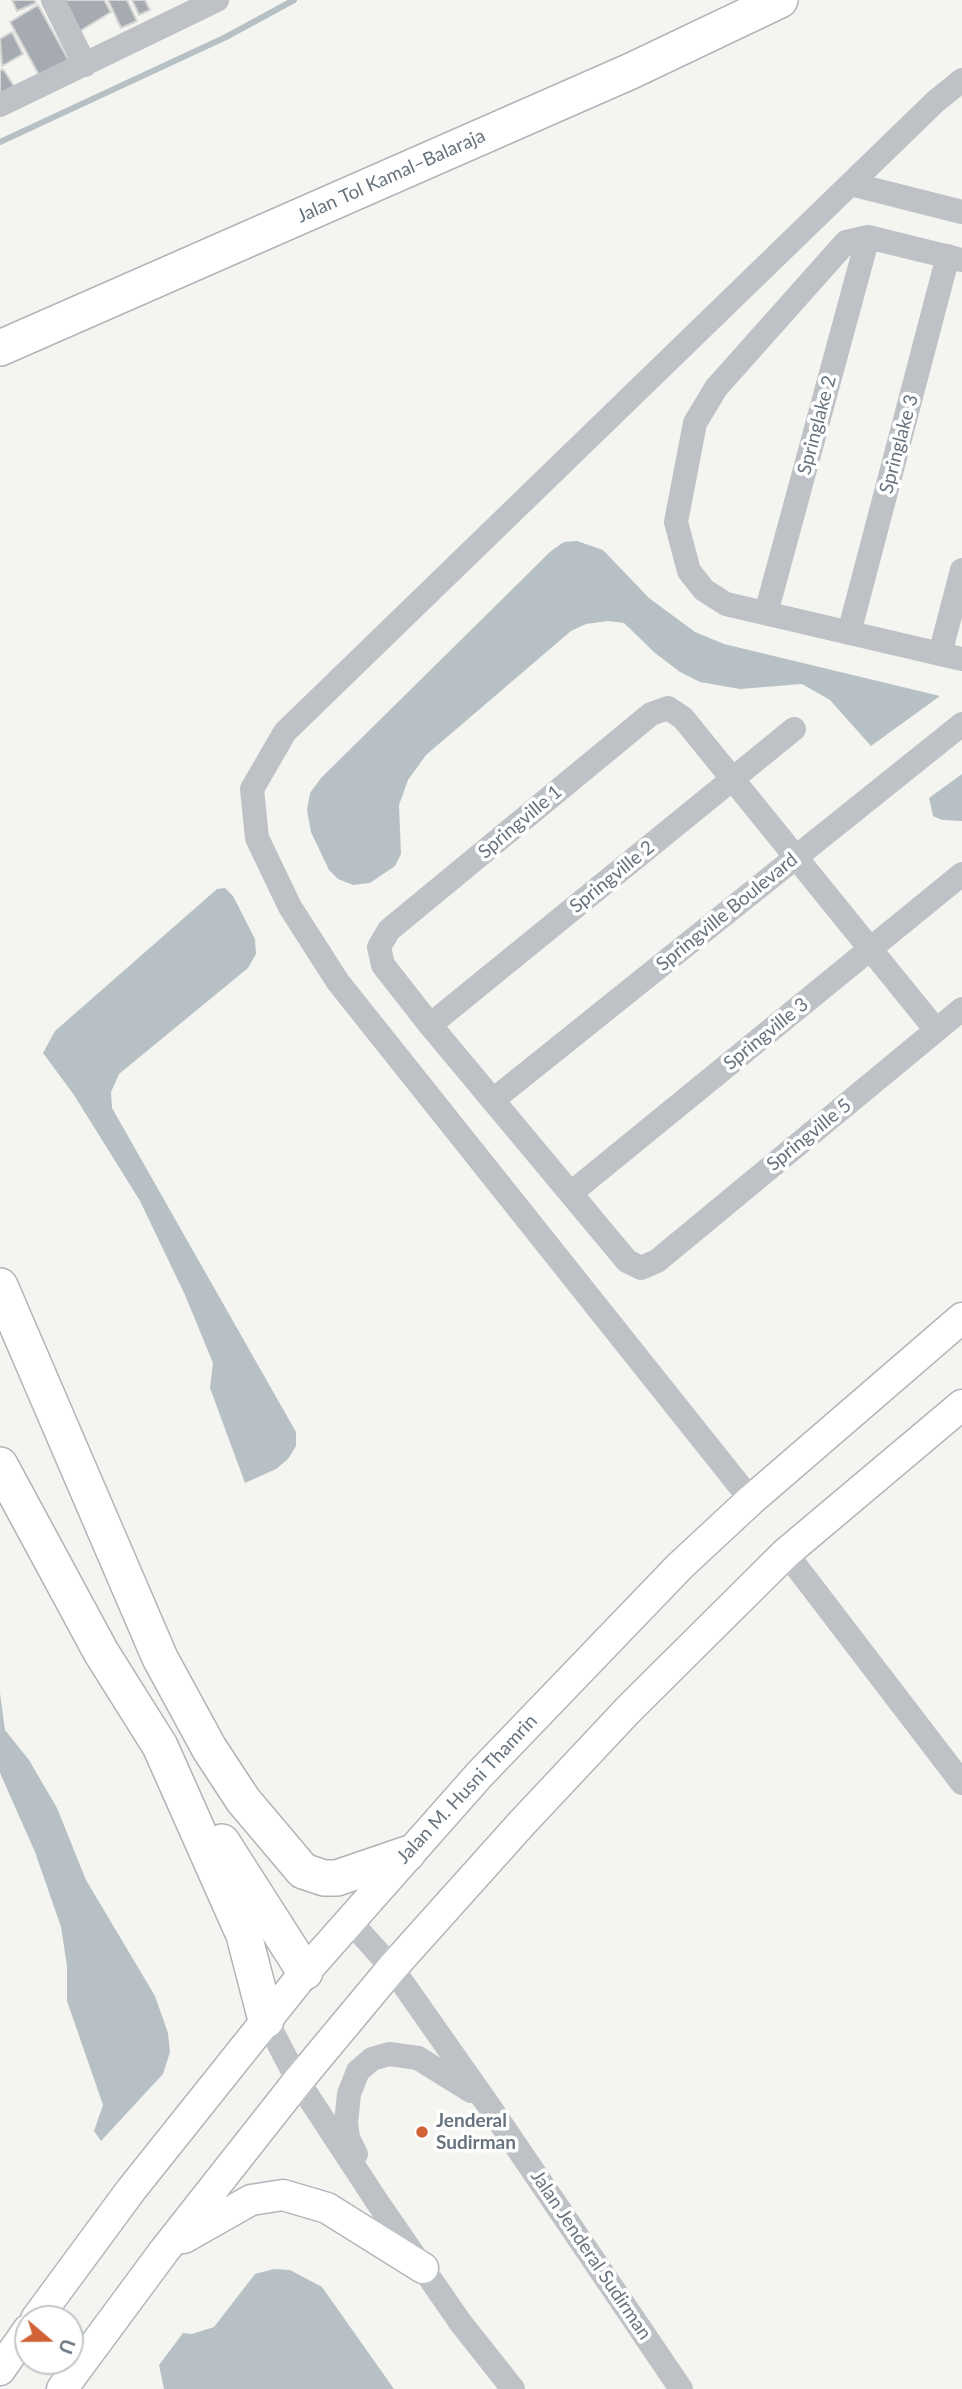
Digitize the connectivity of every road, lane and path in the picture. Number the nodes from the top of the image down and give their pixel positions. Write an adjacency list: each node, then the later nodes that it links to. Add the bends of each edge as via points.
1 (53, 0): 4 (street)
2 (217, 0): 4 (street)
3 (780, 0): 11 (highway, Jalan Tol Kamal–Balaraja, via 631,71)
4 (85, 65): 6 (street)
5 (962, 80): 7 (street)
6 (0, 106)
7 (851, 184): 8 (street); 31 (street, via 285,732 252,789 257,838 290,907 338,982)
8 (962, 212)
9 (869, 237): 10 (street); 13 (street, Springlake 2); 13 (street, via 846,242 716,388 695,423 676,522 689,571 704,590 726,604)
10 (955, 258): 14 (street, Springlake 3)
11 (0, 348)
12 (962, 570): 15 (street)
13 (766, 613): 14 (street)
14 (849, 633): 15 (street)
15 (951, 657)
16 (962, 723): 19 (street, Springville Boulevard)
17 (794, 729): 18 (street, Springville 2)
18 (732, 779): 19 (street); 23 (street, Springville 2); 23 (street, Springville 1, via 683,718 668,708 651,714 389,930 379,947 383,965)
19 (796, 857): 21 (street); 25 (street, Springville Boulevard)
20 (962, 874): 21 (street, Springville 3)
21 (870, 949): 24 (street); 26 (street, Springville 3)
22 (962, 1009): 24 (street, Springville 5)
23 (430, 1025): 25 (street)
24 (936, 1030): 26 (street, Springville 5, via 657,1261 641,1268 627,1261)
25 (493, 1100): 26 (street)
26 (571, 1193)
27 (0, 1286): 35 (highway, via 165,1667 226,1775 303,1871 337,1878)
28 (962, 1318): 31 (main road, Jalan M. Husni Thamrin)
29 (962, 1405): 32 (main road)
30 (2, 1468): 33 (highway, via 101,1652)
31 (751, 1500): 35 (main road, Jalan M. Husni Thamrin, via 612,1634)
32 (786, 1553): 34 (street); 37 (main road, via 620,1720)
33 (160, 1746): 38 (highway); 39 (highway, via 244,1935)
34 (962, 1783)
35 (407, 1854): 36 (main road, Jalan M. Husni Thamrin)
36 (349, 1920): 37 (street, Jalan Jenderal Sudirman); 38 (main road, Jalan M. Husni Thamrin)
37 (392, 1968): 40 (main road); 41 (street, Jalan Jenderal Sudirman)
38 (305, 1972): 39 (main road, Jalan M. Husni Thamrin)
39 (266, 2020): 40 (street); 45 (main road, Jalan M. Husni Thamrin)
40 (298, 2081): 42 (street); 43 (main road)
41 (489, 2106): 42 (street, via 418,2058 388,2054 365,2064 353,2080 346,2123 348,2138); 50 (street, Jalan Jenderal Sudirman)
42 (378, 2203): 44 (street)
43 (164, 2251): 44 (main road, via 235,2207 283,2195 334,2211); 48 (main road)
44 (422, 2268): 49 (street)
45 (46, 2305)
46 (14, 2350): 47 (main road)
47 (0, 2370)
48 (62, 2389)
49 (513, 2389)
50 (681, 2389)

